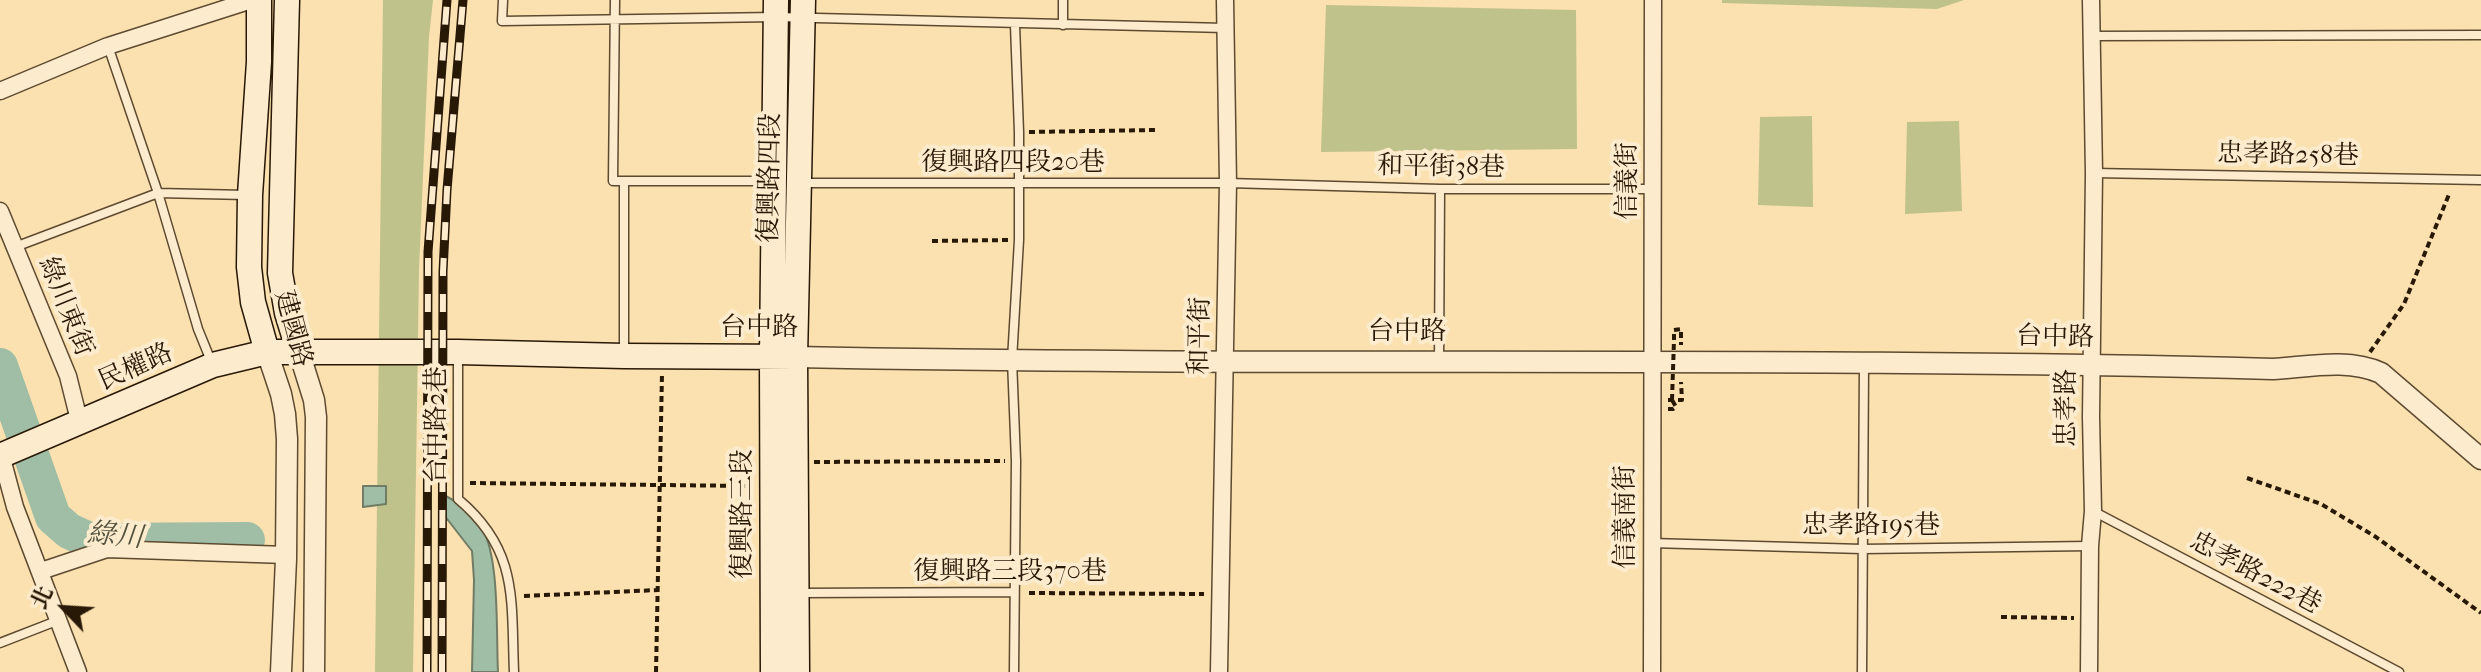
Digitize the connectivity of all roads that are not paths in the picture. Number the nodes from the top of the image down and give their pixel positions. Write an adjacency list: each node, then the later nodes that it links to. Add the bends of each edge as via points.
1 (252, 0): 18 (street)
2 (259, 0): 29 (main road, 建國路)
3 (287, 0): 33 (main road, 建國路, via 280,273)
4 (503, 0): 12 (lane, via 502,21)
5 (615, 0): 12 (lane)
6 (1063, 0): 14 (lane)
7 (1225, 0): 15 (street, 和平街)
8 (1653, 0): 27 (street, 信義街)
9 (2091, 0): 17 (street, 忠孝路)
10 (776, 9): 11 (lane); 12 (lane); 23 (main road, 復興路四段)
11 (803, 10): 13 (lane); 23 (main road, 復興路四段)
12 (614, 21): 22 (lane, 復興路四段20巷, via 613,181)
13 (1015, 25): 14 (lane); 25 (lane)
14 (1063, 25): 15 (lane)
15 (1225, 28): 24 (street, 和平街)
16 (2481, 35): 17 (lane)
17 (2091, 36): 20 (street, 忠孝路)
18 (108, 46): 19 (street); 28 (lane)
19 (0, 91)
20 (2094, 173): 21 (lane, 忠孝路258巷); 43 (street, 忠孝路)
21 (2481, 180)
22 (624, 181): 23 (lane, 復興路四段20巷); 35 (lane)
23 (786, 182): 25 (lane, 復興路四段20巷); 36 (main road, 復興路四段)
24 (1228, 183): 25 (lane, 復興路四段20巷); 26 (lane, 和平街38巷); 38 (street, 和平街)
25 (1018, 184): 37 (lane)
26 (1440, 189): 27 (lane, 和平街38巷); 39 (lane)
27 (1653, 189): 40 (street, 信義街)
28 (158, 193): 29 (lane); 31 (lane); 42 (lane)
29 (250, 195): 32 (main road, 建國路, via 249,267)
30 (0, 211): 31 (street, 綠川東街)
31 (15, 247): 44 (street, 綠川東街, via 68,376)
32 (267, 352): 33 (main road, 民權路); 42 (main road, 民權路); 51 (street, 建國路, via 285,414)
33 (299, 352): 34 (main road, 台中路); 59 (street, 建國路, via 316,417)
34 (458, 352): 35 (main road, 台中路); 60 (lane, 台中路2巷, via 458,499 486,526 509,575)
35 (624, 356): 36 (main road, 台中路)
36 (784, 357): 37 (street, 台中路); 54 (main road, 復興路三段, via 795,461); 61 (main road, 復興路三段, via 771,486)
37 (1012, 360): 38 (street, 台中路); 53 (lane)
38 (1225, 361): 39 (street, 台中路); 64 (street, 和平街)
39 (1439, 361): 40 (street, 台中路)
40 (1651, 363): 41 (street, 台中路); 48 (street, 信義南街)
41 (1864, 364): 43 (street, 台中路); 50 (lane)
42 (213, 365): 44 (main road, 民權路)
43 (2092, 366): 46 (street, 台中路, via 2370,369); 47 (street, 忠孝路)
44 (80, 424): 45 (main road, 民權路)
45 (6, 452): 52 (street, via 15,507)
46 (2481, 459)
47 (2093, 511): 49 (street, 忠孝路); 68 (lane, 忠孝路222巷)
48 (1650, 543): 50 (lane, 忠孝路195巷); 65 (street, 信義南街)
49 (2090, 546): 50 (lane, 忠孝路195巷); 67 (street, 忠孝路)
50 (1862, 549): 66 (lane)
51 (286, 555): 52 (street, via 107,549); 58 (street, 建國路)
52 (41, 571): 55 (street)
53 (1014, 592): 54 (lane, 復興路三段370巷); 63 (lane)
54 (798, 593): 62 (main road, 復興路三段)
55 (59, 620): 56 (lane); 57 (street)
56 (0, 643)
57 (78, 672)
58 (281, 672)
59 (314, 672)
60 (514, 672)
61 (773, 672)
62 (797, 672)
63 (1014, 672)
64 (1219, 672)
65 (1652, 672)
66 (1862, 672)
67 (2089, 672)
68 (2399, 672)

